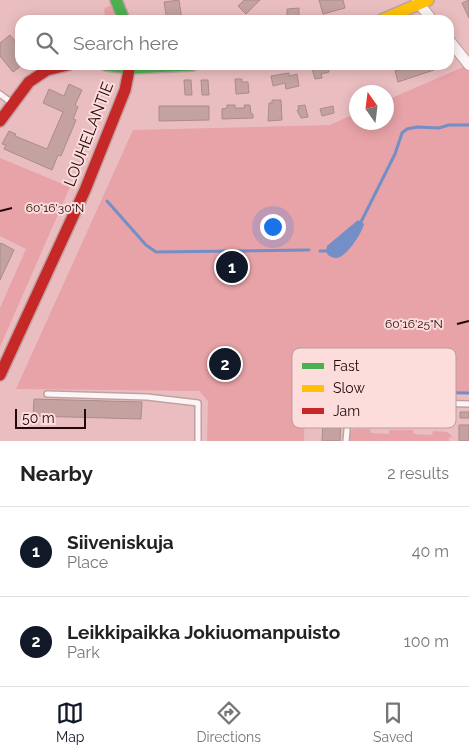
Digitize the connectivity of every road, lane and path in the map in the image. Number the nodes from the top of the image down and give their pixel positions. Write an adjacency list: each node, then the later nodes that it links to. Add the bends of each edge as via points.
1 (116, 0): 4 (main road)
2 (421, 1): 6 (main road); 7 (street)
3 (129, 2): 5 (main road)
4 (122, 15)
5 (133, 15)
6 (392, 15)
7 (429, 15)
8 (454, 46): 9 (street)
9 (469, 65)
10 (47, 70): 13 (main road, via 29,82)
11 (128, 70): 15 (main road, LOUHELANTIE, via 125,90 85,190)
12 (0, 94): 13 (lane)
13 (13, 103): 14 (main road)
14 (0, 121)
15 (0, 375)
16 (47, 394): 20 (lane, via 147,397 198,403)
17 (456, 404): 18 (lane)
18 (469, 404)
19 (347, 428): 21 (lane)
20 (198, 441)
21 (346, 441)

